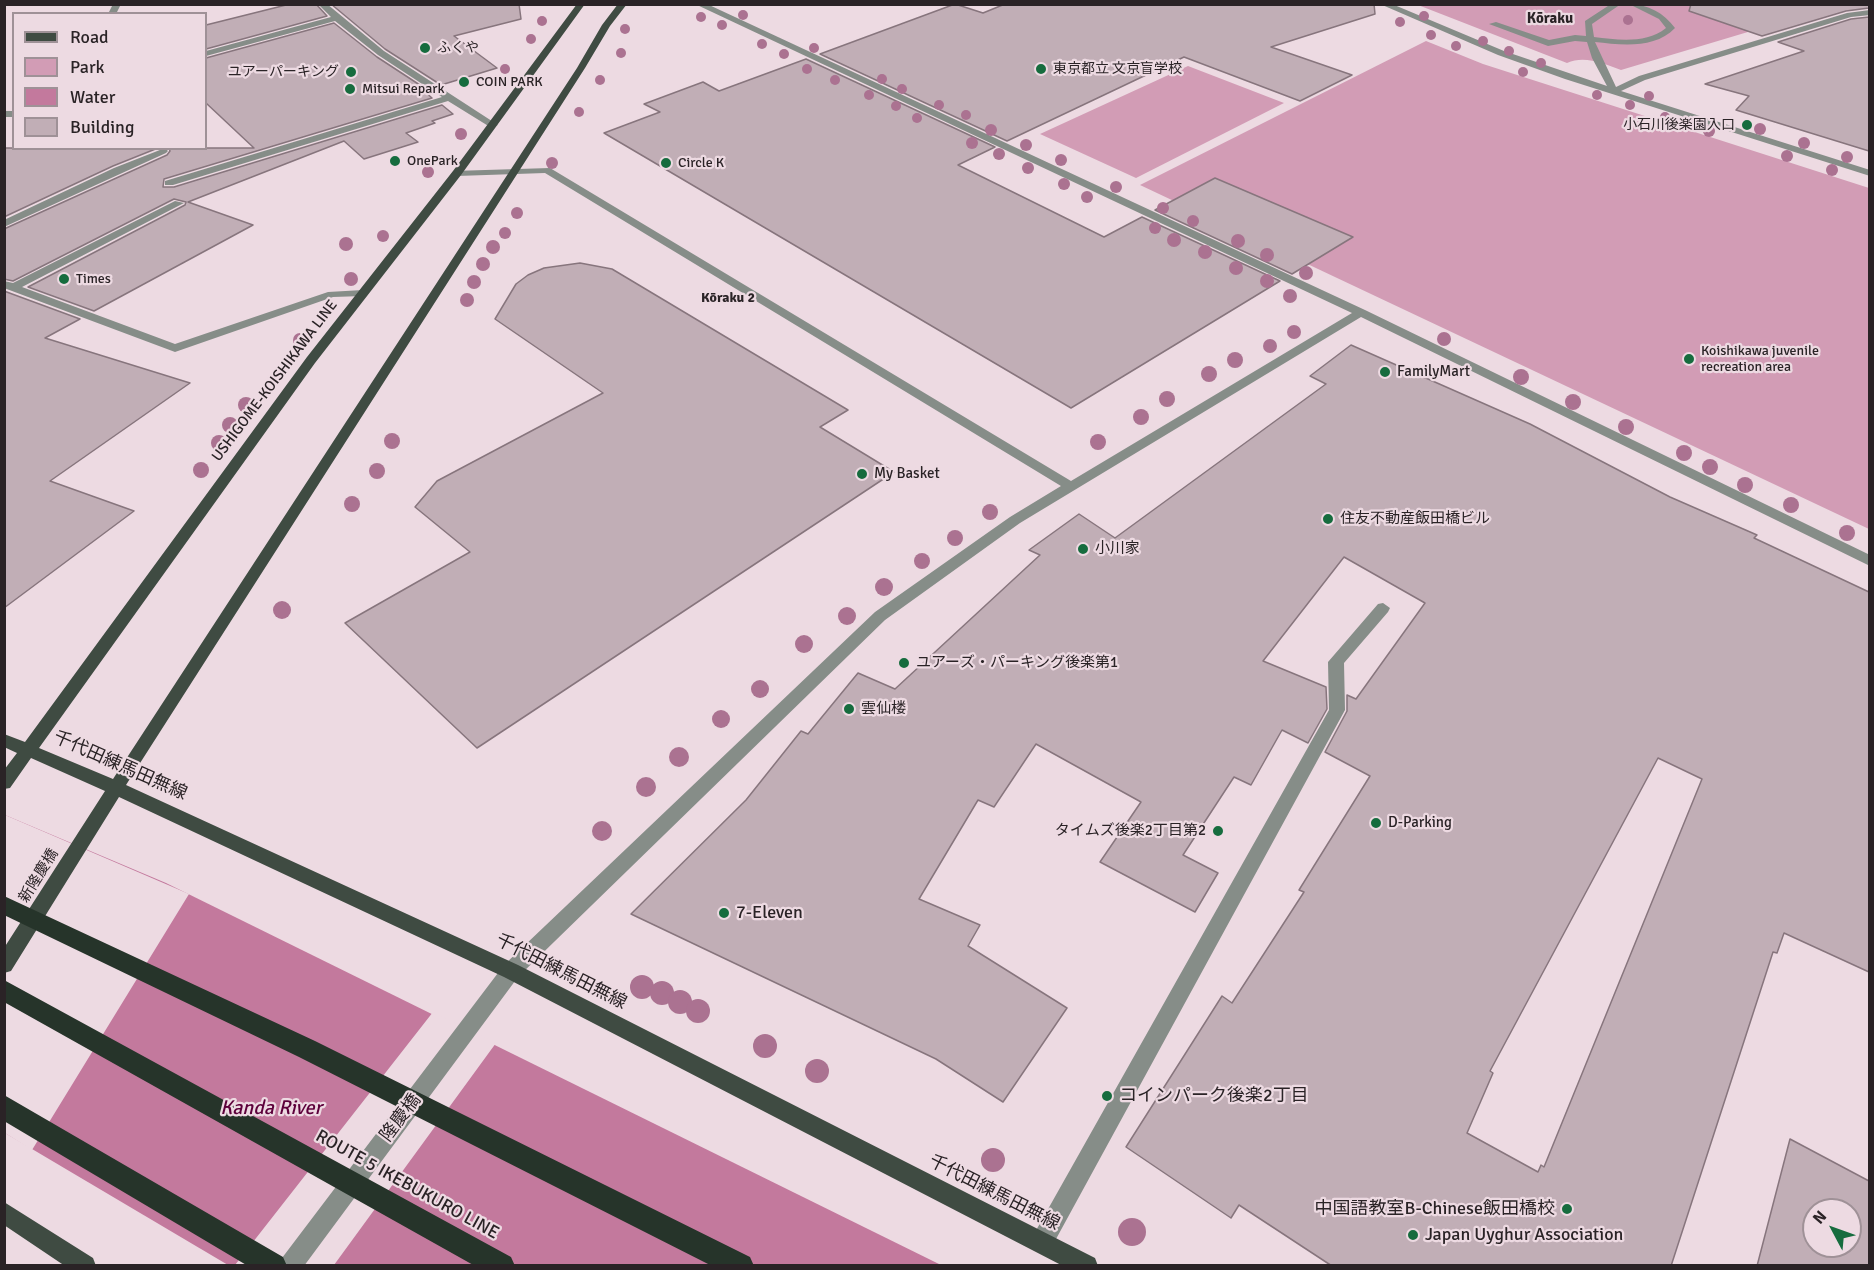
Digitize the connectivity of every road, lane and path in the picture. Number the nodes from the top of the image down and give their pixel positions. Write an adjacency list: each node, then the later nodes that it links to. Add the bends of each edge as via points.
1 (322, 4): 9 (street)
2 (581, 4): 15 (main road, USHIGOME-KOISHIKAWA LINE)
3 (623, 4): 17 (main road)
4 (699, 4): 25 (street)
5 (1384, 4): 13 (street, via 1501,53)
6 (1617, 4): 11 (street, via 1588,23)
7 (1633, 4): 11 (street, via 1662,17 1671,28 1661,36 1628,43)
8 (1869, 12): 13 (street, via 1642,78)
9 (335, 18): 12 (street); 14 (street)
10 (1493, 24): 11 (street, via 1548,43 1575,38)
11 (1589, 40): 13 (street)
12 (207, 54)
13 (1614, 92): 19 (street)
14 (448, 98): 15 (street); 20 (street)
15 (493, 124): 18 (main road, USHIGOME-KOISHIKAWA LINE)
16 (163, 151): 22 (street)
17 (514, 170): 18 (street); 26 (street, via 547,170); 32 (main road)
18 (457, 173): 24 (main road, USHIGOME-KOISHIKAWA LINE)
19 (1869, 173)
20 (170, 183)
21 (179, 203): 23 (street)
22 (4, 224)
23 (9, 286): 24 (street, via 175,348 332,294)
24 (363, 293): 30 (main road, USHIGOME-KOISHIKAWA LINE)
25 (1360, 312): 26 (street, 隆慶橋); 27 (street)
26 (1070, 486): 35 (street, 隆慶橋, via 880,616)
27 (1869, 561)
28 (1383, 608): 39 (street, via 1336,662 1337,710)
29 (4, 740): 30 (main road, 千代田練馬田無線)
30 (28, 750): 31 (main road, USHIGOME-KOISHIKAWA LINE); 32 (main road, 千代田練馬田無線)
31 (4, 783)
32 (116, 788): 34 (main road, 新隆慶橋); 35 (main road, 千代田練馬田無線)
33 (4, 905): 44 (highway, via 307,1049)
34 (4, 965)
35 (511, 971): 39 (main road, 千代田練馬田無線); 42 (street, 隆慶橋)
36 (4, 990): 43 (highway, ROUTE 5 IKEBUKURO LINE)
37 (4, 1107): 41 (highway)
38 (4, 1212): 40 (main road)
39 (1042, 1242): 45 (main road, 千代田練馬田無線)
40 (86, 1266)
41 (274, 1266)
42 (290, 1266)
43 (502, 1266)
44 (741, 1266)
45 (1087, 1266)

